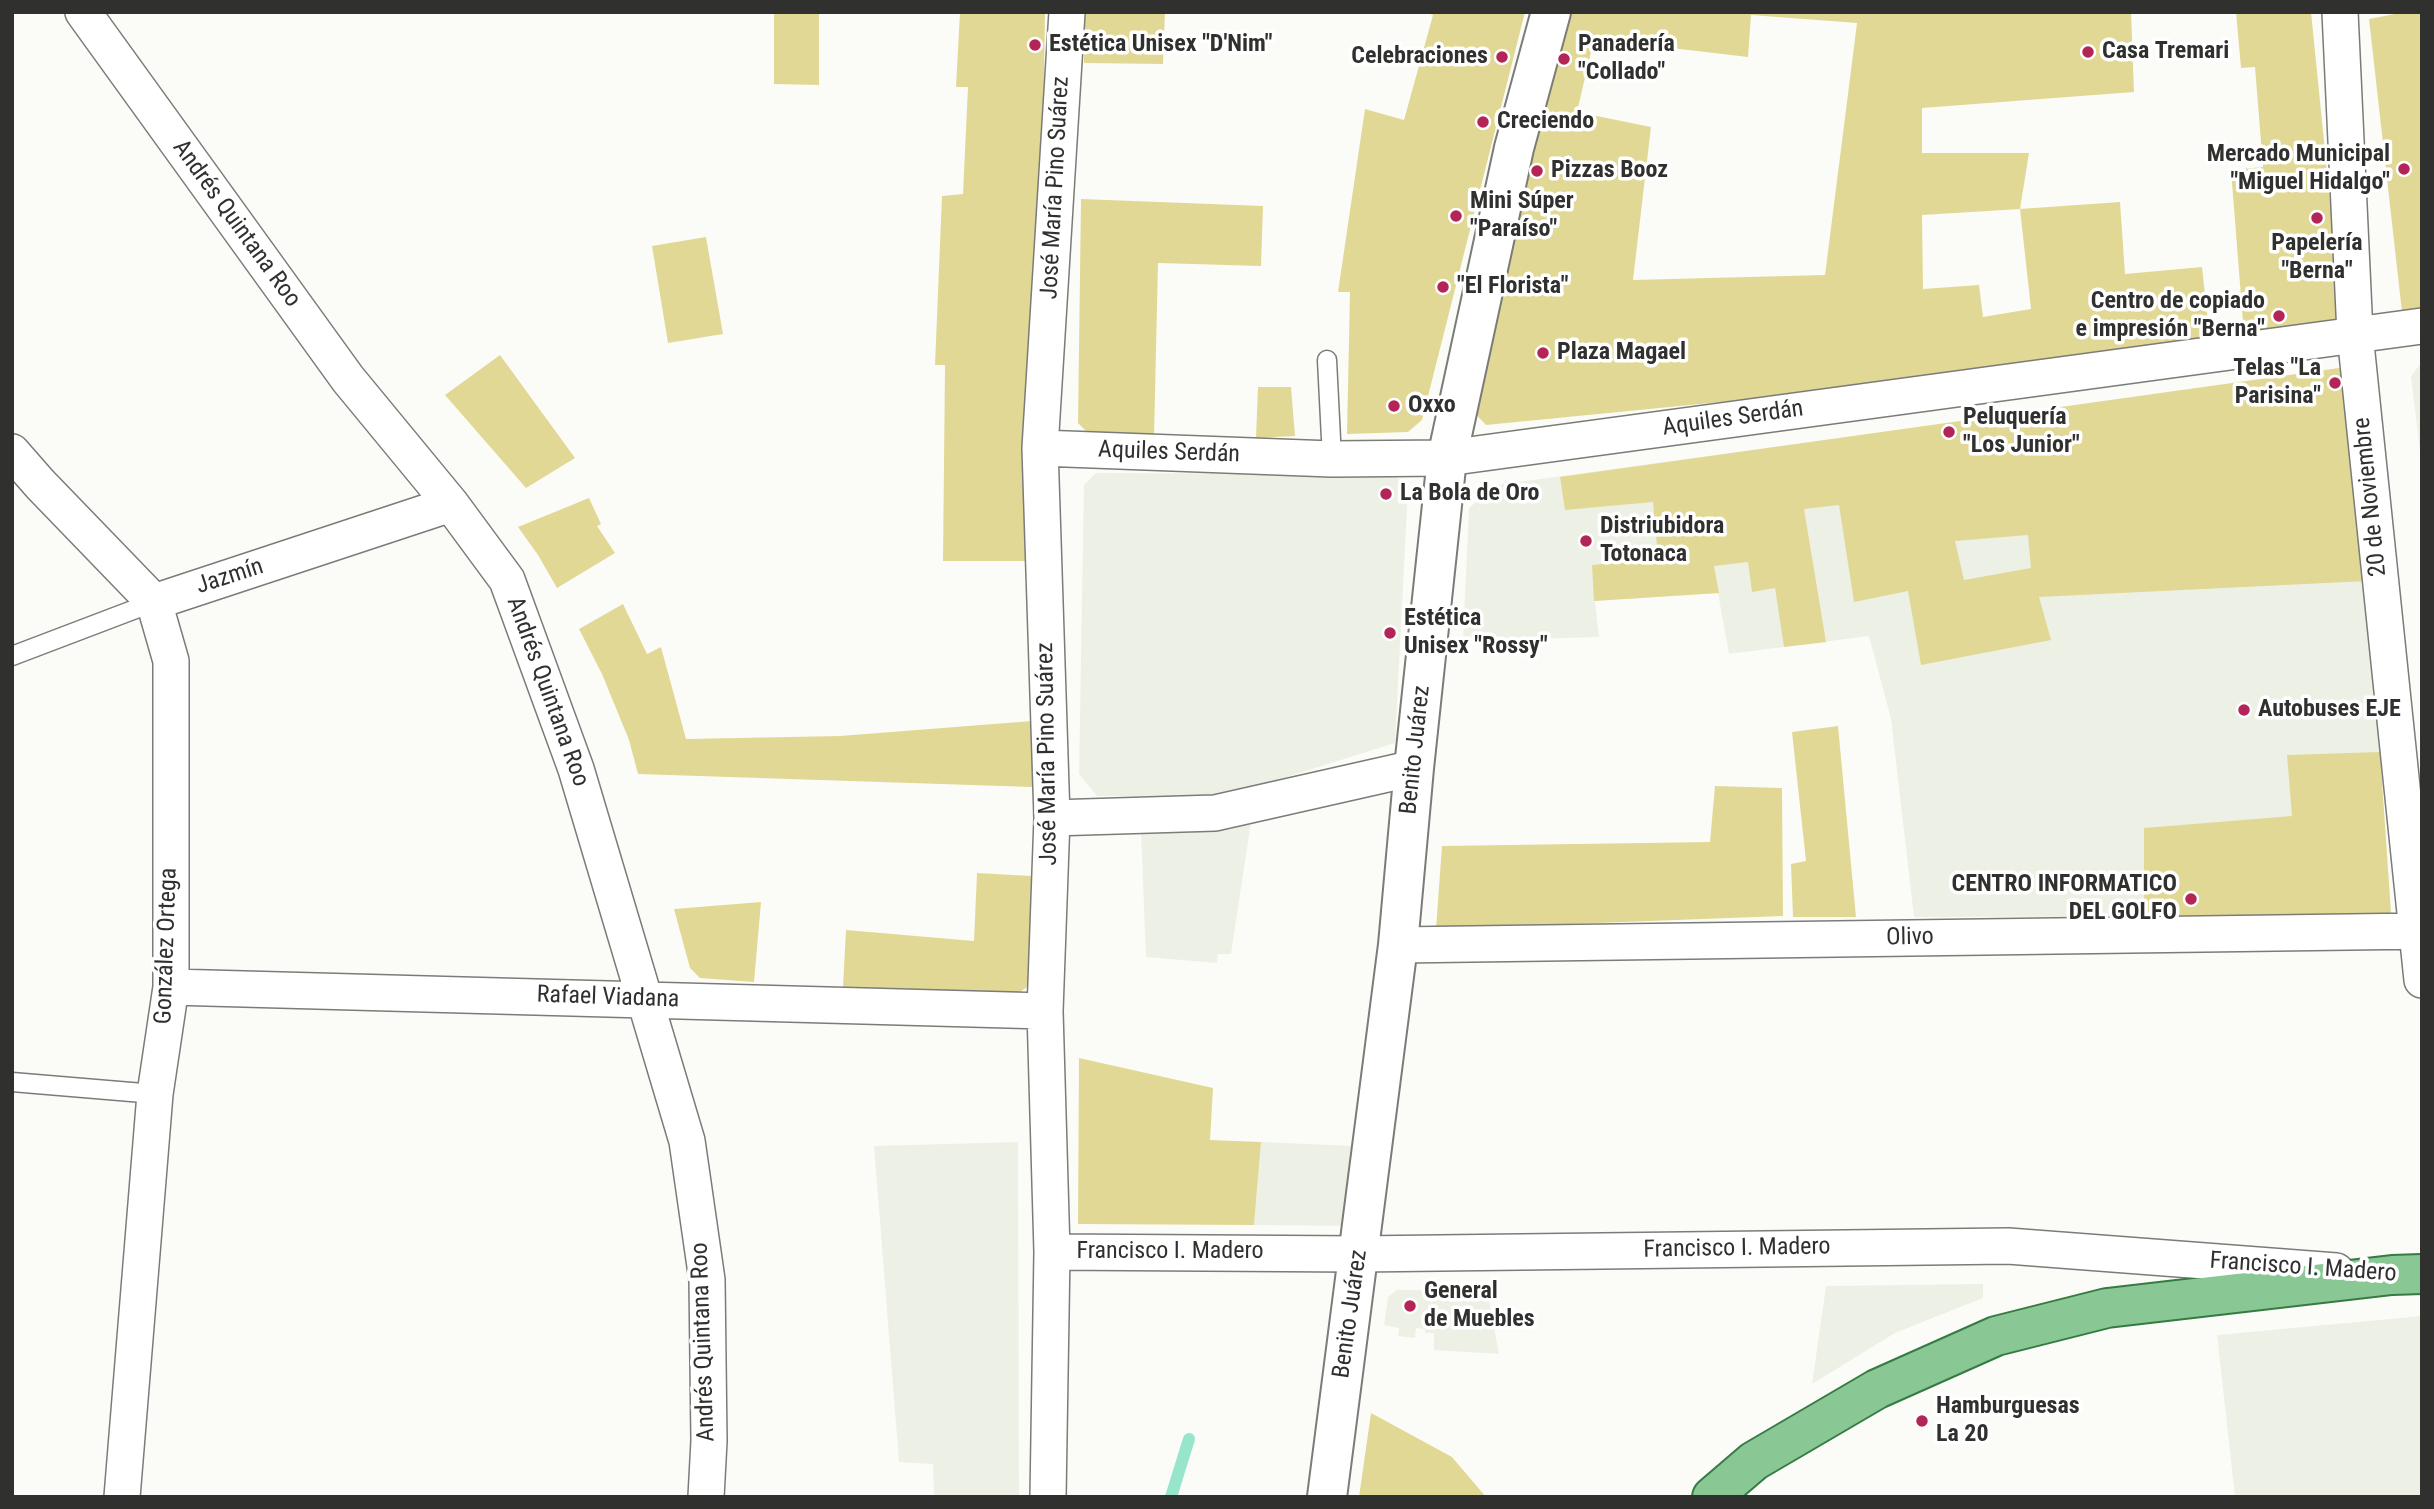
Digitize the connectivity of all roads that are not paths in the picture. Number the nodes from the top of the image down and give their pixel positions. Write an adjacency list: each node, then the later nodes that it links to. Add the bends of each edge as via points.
1 (83, 12): 12 (street, Andrés Quintana Roo, via 348,379)
2 (1067, 12): 8 (street, José María Pino Suárez)
3 (1551, 12): 10 (street, Benito Juárez, via 1514,148)
4 (2340, 12): 6 (street, 20 de Noviembre)
5 (2422, 326): 6 (street, Aquiles Serdán)
6 (2355, 334): 10 (street, Aquiles Serdán); 17 (street, 20 de Noviembre)
7 (1326, 360): 11 (lane)
8 (1040, 448): 11 (street, Aquiles Serdán); 16 (street, José María Pino Suárez)
9 (12, 452): 13 (street, González Ortega)
10 (1447, 458): 11 (street, Aquiles Serdán); 15 (street, Benito Juárez)
11 (1332, 459)
12 (451, 504): 13 (street, Jazmín); 21 (street, Andrés Quintana Roo, via 507,580 576,769)
13 (154, 602): 14 (lane, Jazmín); 20 (street, González Ortega, via 171,661)
14 (12, 656)
15 (1413, 768): 16 (street, via 1215,813); 18 (street, Benito Juárez)
16 (1052, 818): 22 (street, José María Pino Suárez)
17 (2419, 931): 18 (street, Olivo); 19 (street, 20 de Noviembre)
18 (1398, 945): 26 (street, Benito Juárez)
19 (2422, 980)
20 (171, 987): 21 (street, Rafael Viadana); 24 (street, González Ortega)
21 (646, 999): 22 (street, Rafael Viadana); 29 (street, Andrés Quintana Roo, via 687,1141 706,1280)
22 (1045, 1011): 25 (street, José María Pino Suárez)
23 (12, 1082): 24 (lane)
24 (155, 1094): 28 (street, González Ortega)
25 (1052, 1252): 26 (street, Francisco I. Madero); 30 (street, José María Pino Suárez)
26 (1359, 1254): 27 (street, Francisco I. Madero, via 2008,1246); 31 (street, Benito Juárez)
27 (2407, 1275): 32 (main road, via 2107,1308 1996,1336 1877,1389 1754,1461)
28 (122, 1497)
29 (706, 1497)
30 (1048, 1497)
31 (1326, 1497)
32 (1712, 1497)

